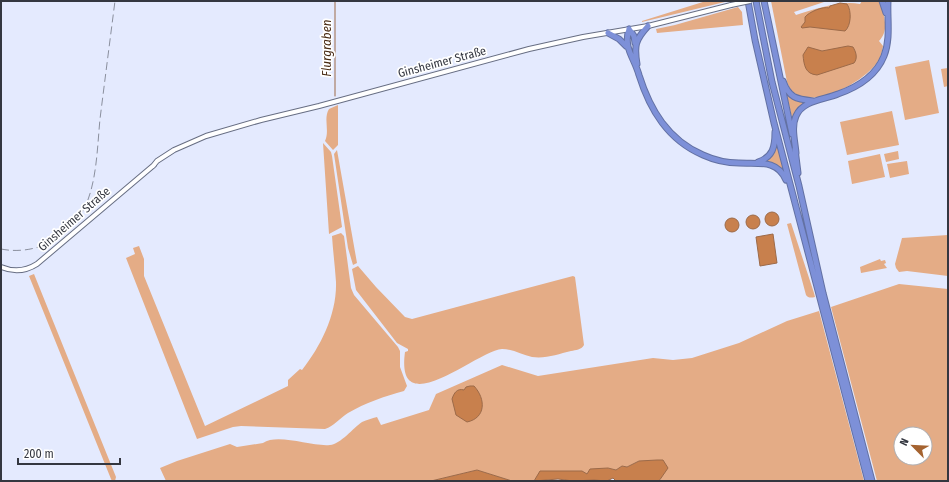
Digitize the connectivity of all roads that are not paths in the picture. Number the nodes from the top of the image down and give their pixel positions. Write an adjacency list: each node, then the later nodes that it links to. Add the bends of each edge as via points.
1 (749, 1): 7 (main road, Ginsheimer Straße, bridge); 15 (highway)
2 (756, 1): 18 (highway, via 772,82)
3 (764, 1): 12 (highway)
4 (882, 1): 6 (highway)
5 (888, 1): 6 (highway)
6 (887, 16): 14 (highway, via 886,48 872,74 851,89)
7 (648, 26): 8 (main road, Ginsheimer Straße); 10 (highway)
8 (629, 29): 9 (main road, Ginsheimer Straße); 10 (highway, via 634,36); 11 (highway)
9 (608, 33): 11 (highway); 20 (main road, Ginsheimer Straße, via 529,49 206,136 174,150 152,166 37,264 20,270)
10 (635, 44): 13 (highway)
11 (627, 46): 13 (highway)
12 (777, 64): 14 (highway, via 789,93 796,98); 16 (highway)
13 (637, 69): 17 (highway, via 655,114 680,142 712,159)
14 (814, 101): 16 (highway, via 804,106 796,116)
15 (774, 123): 17 (highway, via 773,150 768,157); 19 (highway)
16 (796, 153): 18 (highway)
17 (755, 163): 19 (highway, via 768,164 780,170)
18 (799, 186): 21 (highway)
19 (794, 199): 21 (highway)
20 (1, 267)
21 (821, 293): 22 (highway); 23 (highway)
22 (868, 481)
23 (872, 481)

